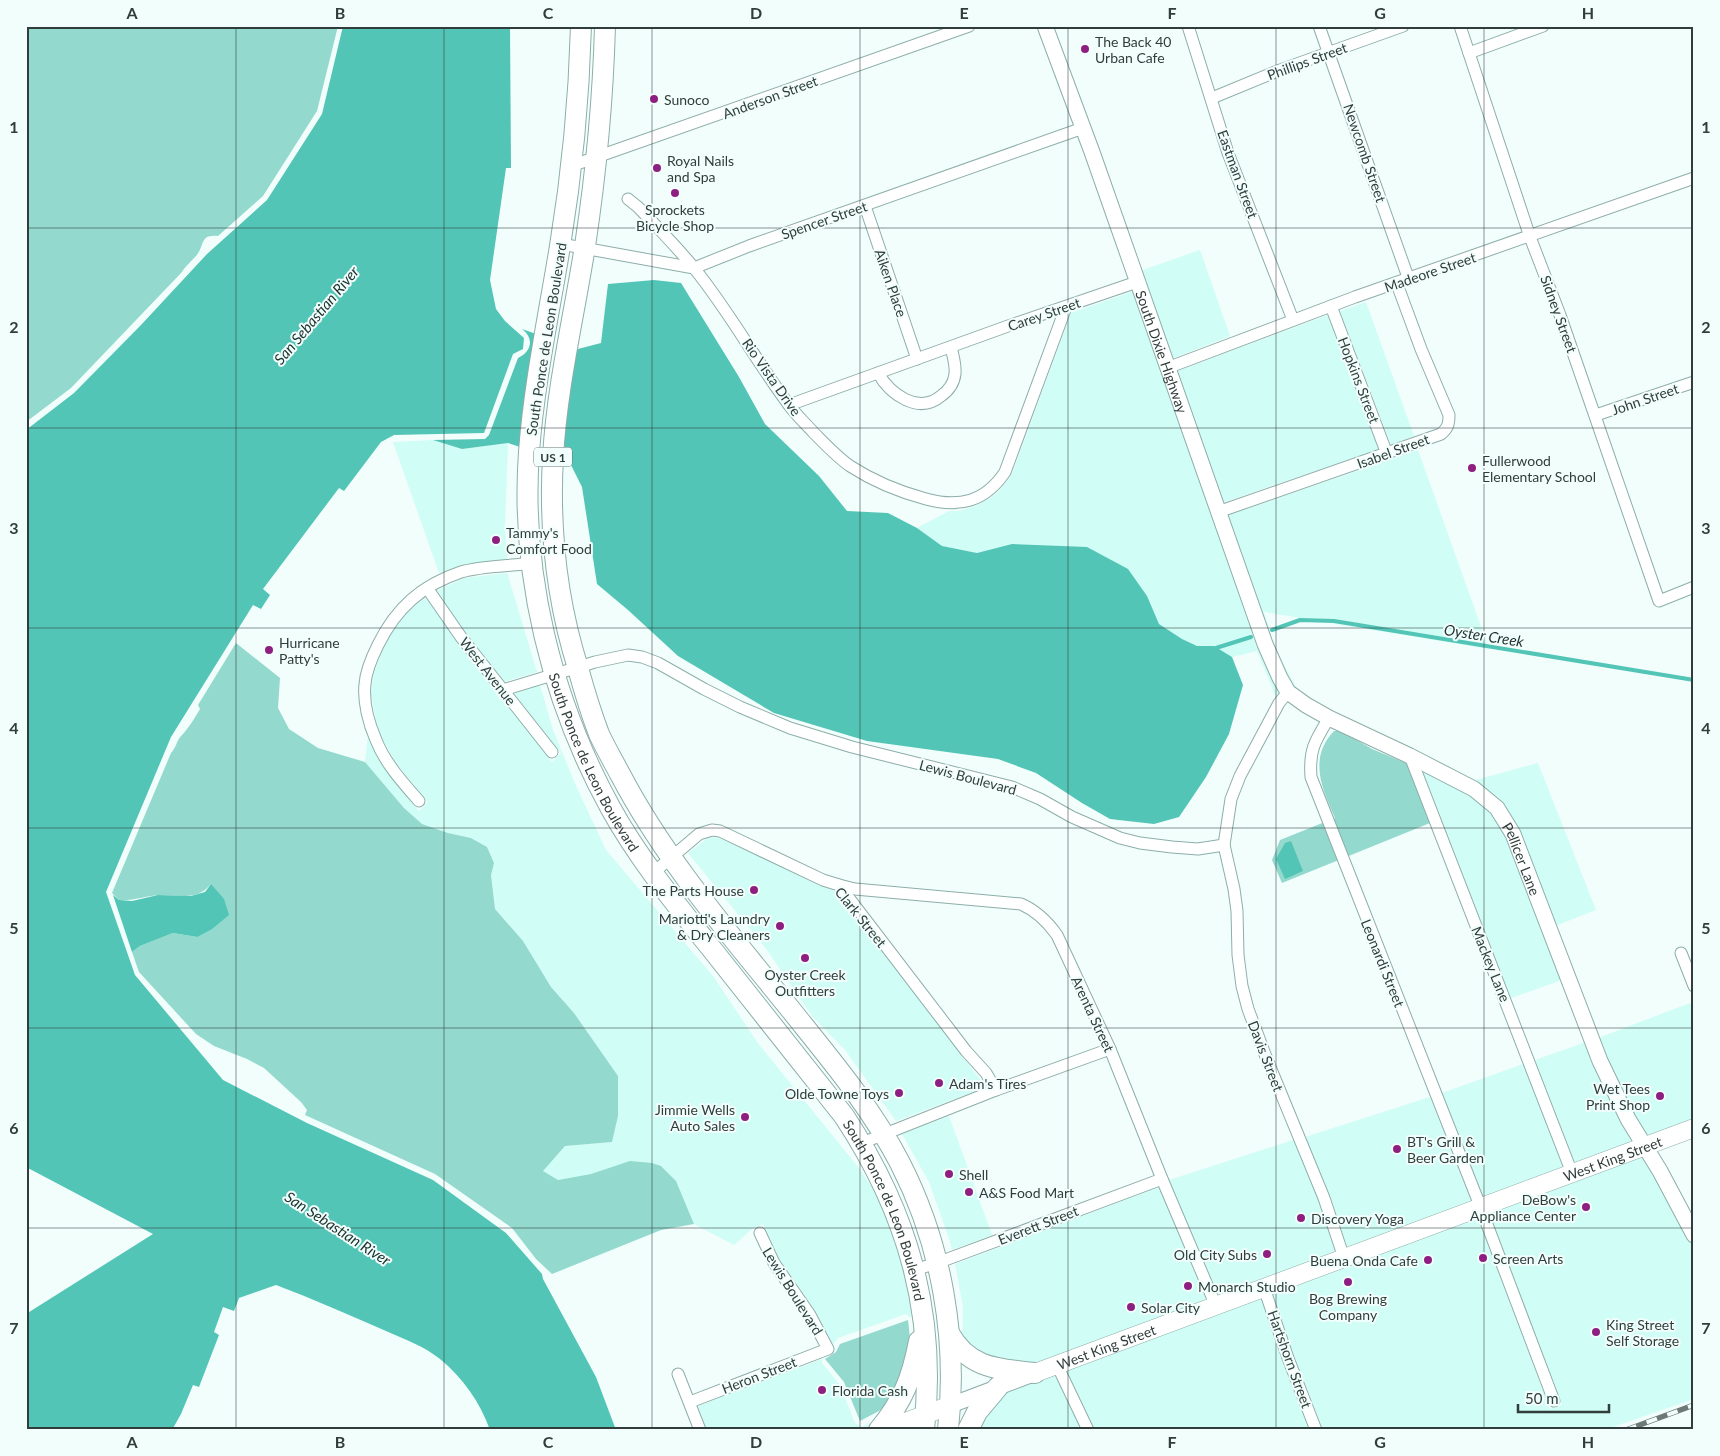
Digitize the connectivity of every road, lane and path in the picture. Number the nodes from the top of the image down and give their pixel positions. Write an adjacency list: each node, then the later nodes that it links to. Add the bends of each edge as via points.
1 (581, 26): 15 (highway, South Ponce de Leon Boulevard / US 1)
2 (605, 26): 14 (highway, South Ponce de Leon Boulevard / US 1)
3 (969, 26): 14 (street, Anderson Street)
4 (1045, 26): 13 (main road, South Dixie Highway)
5 (1188, 26): 12 (street, Eastman Street)
6 (1319, 26): 10 (street, Newcomb Street)
7 (1403, 26): 10 (street, Phillips Street)
8 (1460, 26): 11 (street, Sidney Street)
9 (1543, 26): 11 (street)
10 (1329, 52): 12 (street, Phillips Street); 23 (street, Newcomb Street)
11 (1469, 53): 19 (street, Sidney Street)
12 (1212, 98): 28 (street, Eastman Street, via 1228,153)
13 (1083, 128): 18 (street, Spencer Street); 24 (main road, South Dixie Highway)
14 (596, 158): 15 (street, Anderson Street); 21 (highway, South Ponce de Leon Boulevard / US 1)
15 (572, 166): 20 (highway, South Ponce de Leon Boulevard / US 1)
16 (1694, 178): 19 (street, Madeore Street)
17 (628, 200): 22 (street, Rio Vista Drive)
18 (865, 206): 22 (street, Spencer Street); 30 (street, Aiken Place)
19 (1530, 237): 23 (street, Madeore Street); 35 (street, Sidney Street)
20 (560, 244): 21 (street); 38 (highway, South Ponce de Leon Boulevard / US 1, via 530,446 528,512)
21 (585, 248): 22 (street); 41 (highway, South Ponce de Leon Boulevard / US 1, via 556,422 552,491 556,561)
22 (694, 268): 34 (street, Rio Vista Drive)
23 (1409, 280): 25 (street, Madeore Street)
24 (1137, 282): 27 (street, Carey Street); 31 (main road, South Dixie Highway)
25 (1397, 284): 26 (street, Madeore Street); 36 (street, Isabel Street, via 1449,422 1441,434)
26 (1331, 306): 28 (street, Madeore Street); 36 (street, Hopkins Street)
27 (1066, 307): 29 (street, Carey Street); 34 (street, Rio Vista Drive, via 1005,472 995,486 974,499 942,503 878,481 849,465 823,443)
28 (1293, 320): 31 (street, Madeore Street)
29 (951, 347): 30 (street, Carey Street); 32 (street, via 955,372 952,383 942,396 927,404 903,399 884,383)
30 (917, 359): 32 (street, Carey Street)
31 (1167, 368): 37 (main road, South Dixie Highway)
32 (878, 373): 34 (street, Carey Street)
33 (1694, 382): 35 (street, John Street)
34 (789, 405)
35 (1596, 415): 39 (street, Sidney Street, via 1660,601)
36 (1387, 454): 37 (street, Isabel Street)
37 (1218, 512): 43 (main road, South Dixie Highway)
38 (532, 563): 40 (street, via 462,572); 42 (highway, South Ponce de Leon Boulevard / US 1)
39 (1694, 587)
40 (427, 588): 44 (street, West Avenue); 49 (street, via 406,603 384,632 372,657 365,683 366,703 376,741 390,766)
41 (577, 666): 42 (street, Lewis Boulevard); 50 (street, Lewis Boulevard, via 614,657 642,657 740,707 790,728 1012,787 1120,838 1172,847); 51 (highway, South Ponce de Leon Boulevard / US 1, via 600,734 633,798)
42 (554, 673): 44 (street, Lewis Boulevard); 52 (highway, South Ponce de Leon Boulevard / US 1, via 596,780)
43 (1280, 678): 45 (main road, Pellicer Lane)
44 (503, 690): 47 (street, West Avenue)
45 (1288, 692): 46 (main road, Pellicer Lane); 50 (street, via 1240,776 1231,799)
46 (1329, 718): 48 (main road, Pellicer Lane); 64 (street, Leonardi Street, via 1313,745 1310,777)
47 (552, 752)
48 (1410, 756): 61 (main road, Pellicer Lane, via 1474,789 1506,820 1600,1061 1615,1095); 62 (street, Mackey Lane)
49 (419, 801)
50 (1224, 845): 67 (street, Davis Street, via 1234,889 1238,955 1248,1009 1324,1198)
51 (672, 858): 52 (street, Clark Street); 53 (street, Clark Street, via 699,834 720,831); 59 (highway, South Ponce de Leon Boulevard / US 1, via 850,1084)
52 (653, 873): 60 (highway, South Ponce de Leon Boulevard / US 1)
53 (839, 885): 56 (street, Arenta Street, via 1021,904 1032,909 1057,935); 57 (street, Clark Street)
54 (1681, 953): 55 (street)
55 (1694, 986)
56 (1110, 1049): 57 (street); 63 (street, Arenta Street)
57 (996, 1090): 59 (street)
58 (1694, 1128): 61 (main road, West King Street)
59 (884, 1134): 60 (street); 68 (highway, South Ponce de Leon Boulevard / US 1, via 916,1197)
60 (862, 1143): 69 (highway, South Ponce de Leon Boulevard / US 1, via 894,1206)
61 (1645, 1146): 62 (main road, West King Street); 66 (main road, Pellicer Lane)
62 (1572, 1173): 64 (main road, West King Street)
63 (1162, 1179): 68 (street, Everett Street); 71 (street, Arenta Street)
64 (1480, 1207): 67 (main road, West King Street); 79 (street, Leonardi Street)
65 (760, 1233): 74 (street, Lewis Boulevard, via 774,1263 810,1315)
66 (1694, 1235)
67 (1344, 1258): 70 (main road, West King Street)
68 (937, 1263): 69 (street, Everett Street); 73 (highway, South Ponce de Leon Boulevard / US 1)
69 (914, 1270): 72 (highway, South Ponce de Leon Boulevard / US 1)
70 (1264, 1288): 71 (main road, West King Street); 89 (street, Hartshorn Street)
71 (1216, 1306): 75 (main road, West King Street)
72 (924, 1319): 82 (highway, South Ponce de Leon Boulevard / US 1, via 928,1381); 84 (highway, via 904,1393)
73 (949, 1333): 76 (highway, via 955,1344 974,1361 992,1368); 81 (highway, South Ponce de Leon Boulevard / US 1)
74 (828, 1349): 80 (street, Heron Street)
75 (1057, 1365): 76 (main road, West King Street); 88 (street)
76 (1035, 1373): 78 (main road, West King Street)
77 (678, 1374): 80 (street)
78 (998, 1387): 81 (main road, West King Street); 87 (highway, via 977,1412)
79 (1554, 1400)
80 (690, 1402): 83 (street)
81 (950, 1405): 82 (main road, West King Street); 86 (highway, US 1)
82 (924, 1421): 85 (main road, West King Street)
83 (700, 1430)
84 (879, 1430)
85 (884, 1430)
86 (948, 1430)
87 (968, 1430)
88 (1088, 1430)
89 (1316, 1430)

